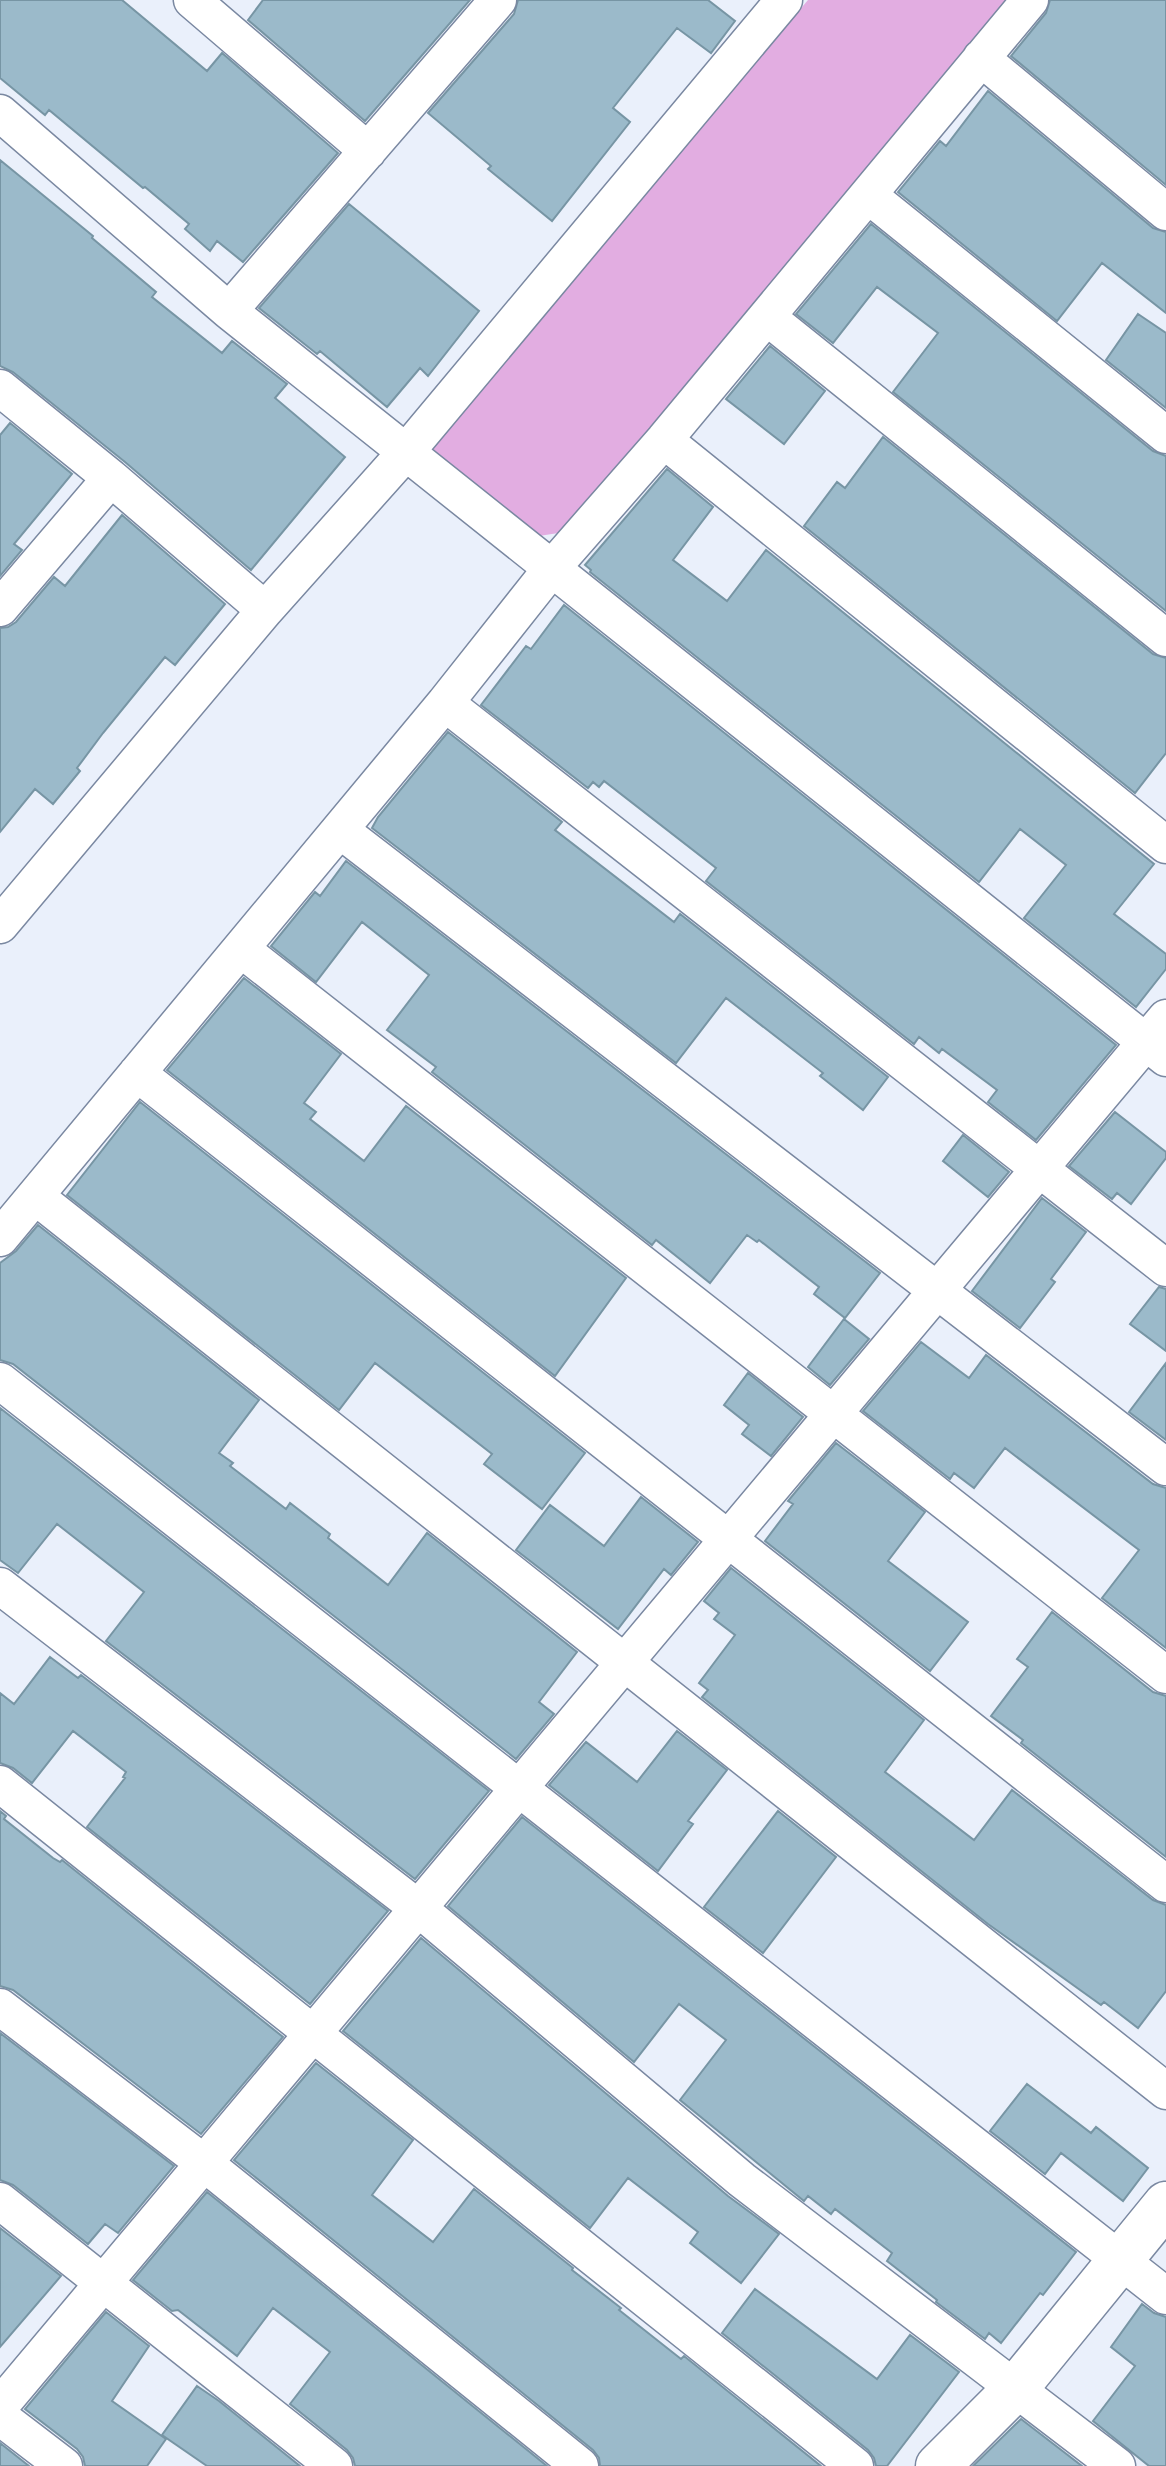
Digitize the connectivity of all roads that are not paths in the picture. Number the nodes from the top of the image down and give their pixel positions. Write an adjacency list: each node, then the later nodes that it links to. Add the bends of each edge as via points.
1 (192, 0): 7 (street)
2 (498, 0): 7 (street)
3 (1030, 0): 5 (street)
4 (780, 1): 15 (street)
5 (981, 58): 8 (street); 9 (street)
6 (0, 113): 10 (street)
7 (368, 151): 10 (street)
8 (868, 195): 11 (street); 13 (street)
9 (1166, 212)
10 (229, 311): 15 (street)
11 (767, 317): 14 (street); 20 (street)
12 (0, 388): 16 (street)
13 (1166, 435)
14 (664, 440): 17 (street); 23 (street)
15 (406, 452): 17 (street); 19 (street)
16 (111, 478): 18 (street); 19 (street)
17 (552, 568): 21 (street); 26 (street)
18 (0, 608)
19 (265, 610): 24 (street)
20 (1166, 638)
21 (445, 703): 22 (street); 28 (street)
22 (340, 830): 25 (street); 32 (street)
23 (1166, 845)
24 (6, 907)
25 (241, 949): 27 (street); 34 (street)
26 (1159, 1039): 28 (street)
27 (137, 1073): 29 (street); 36 (street)
28 (1039, 1168): 31 (street); 32 (street)
29 (35, 1196): 30 (street); 38 (street)
30 (0, 1238)
31 (1166, 1268)
32 (937, 1291): 34 (street); 35 (street)
33 (0, 1381): 41 (street)
34 (834, 1414): 36 (street); 39 (street)
35 (1166, 1467)
36 (728, 1540): 38 (street); 42 (street)
37 (0, 1586): 43 (street)
38 (625, 1662): 41 (street); 46 (street)
39 (1166, 1675)
40 (0, 1784): 45 (street)
41 (518, 1790): 43 (street); 50 (street)
42 (1166, 1884)
43 (418, 1908): 45 (street); 53 (street, via 742,2180)
44 (0, 2007): 47 (street)
45 (312, 2034): 47 (street); 59 (street)
46 (1166, 2091)
47 (204, 2163): 51 (street); 58 (street)
48 (0, 2201): 51 (street)
49 (1166, 2204): 50 (street)
50 (1121, 2261): 52 (street); 53 (street)
51 (103, 2283): 54 (street); 57 (street)
52 (1166, 2296)
53 (1016, 2388): 60 (street); 61 (street)
54 (0, 2406)
55 (0, 2417): 56 (street)
56 (64, 2466)
57 (334, 2466)
58 (580, 2466)
59 (855, 2466)
60 (938, 2466)
61 (1117, 2466)

